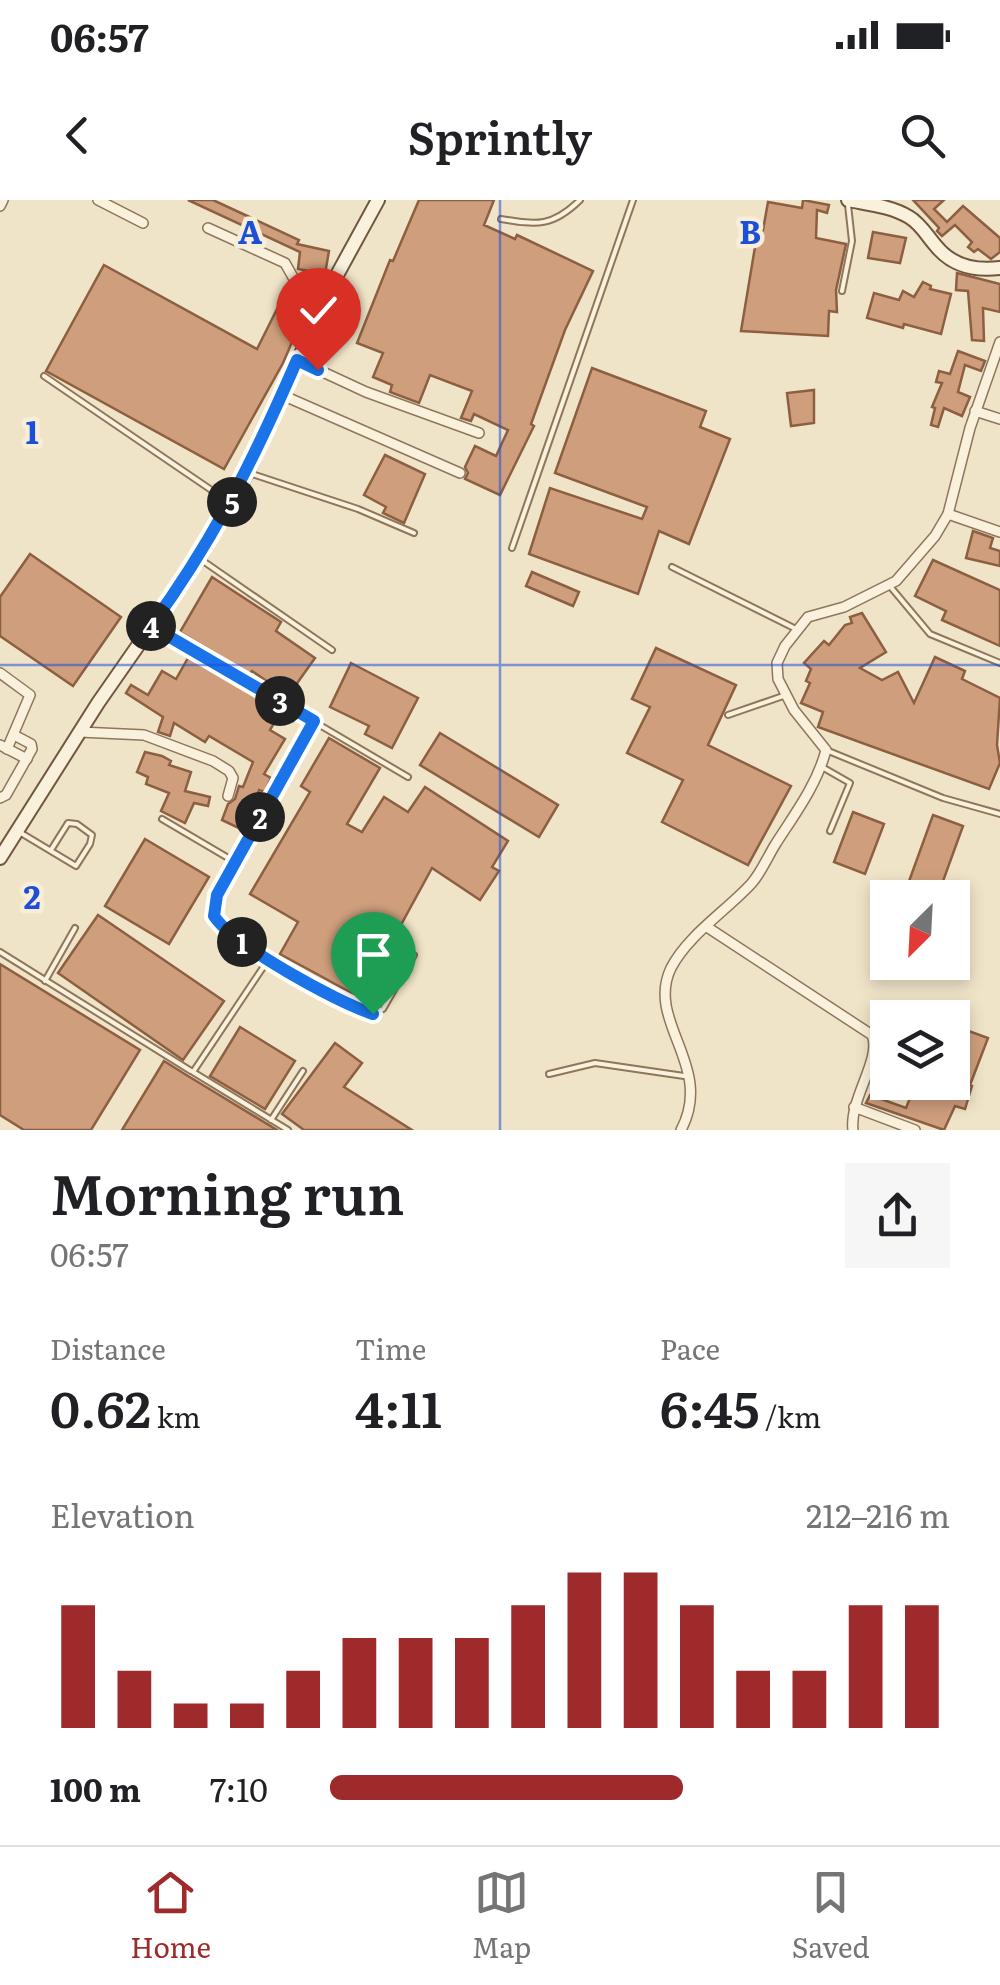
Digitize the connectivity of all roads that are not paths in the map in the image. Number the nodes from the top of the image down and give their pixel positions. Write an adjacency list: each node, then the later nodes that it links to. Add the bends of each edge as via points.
1 (98, 200): 7 (street)
2 (378, 200): 11 (main road)
3 (580, 200): 6 (lane, via 556,221)
4 (633, 200): 25 (lane)
5 (848, 200): 9 (main road, via 908,216 957,262 976,270); 10 (lane, via 852,241)
6 (500, 220)
7 (143, 222)
8 (208, 228): 11 (street, via 285,263 294,279)
9 (1000, 268)
10 (842, 291)
11 (326, 298): 13 (main road)
12 (1000, 342): 16 (street)
13 (297, 360): 15 (main road); 18 (street)
14 (44, 376): 21 (lane)
15 (282, 395): 19 (main road); 20 (street)
16 (975, 410): 17 (street); 22 (street)
17 (1000, 419)
18 (479, 433)
19 (247, 473): 21 (main road); 24 (lane)
20 (460, 473)
21 (231, 502): 26 (main road)
22 (948, 514): 23 (street); 28 (street, via 921,555)
23 (1000, 532)
24 (414, 533)
25 (512, 548)
26 (199, 558): 29 (main road); 31 (lane)
27 (672, 567): 30 (lane)
28 (889, 585): 30 (street, via 808,617); 32 (lane, via 930,634)
29 (151, 626): 36 (lane); 37 (main road)
30 (796, 630): 34 (street, via 777,663)
31 (332, 650)
32 (1000, 663)
33 (0, 676): 38 (street, via 30,695)
34 (786, 694): 35 (lane); 40 (street)
35 (728, 715)
36 (314, 721): 43 (lane); 52 (lane)
37 (80, 732): 44 (street, via 144,735 213,761 229,771); 48 (main road)
38 (14, 735): 39 (street); 41 (street, via 31,744)
39 (4, 747): 41 (street)
40 (826, 750): 42 (street); 46 (lane)
41 (27, 759): 45 (street)
42 (822, 767): 49 (lane, via 850,783); 53 (street, via 755,880)
43 (408, 777)
44 (228, 796)
45 (0, 798)
46 (1000, 814)
47 (162, 819): 52 (lane)
48 (18, 831): 50 (lane); 51 (main road)
49 (830, 831)
50 (51, 850): 50 (lane, via 68,823 92,835 78,866)
51 (0, 858)
52 (235, 862): 57 (lane, via 214,916 230,935)
53 (707, 927): 62 (street, via 683,949 664,989); 63 (street, via 872,1035 875,1048)
54 (74, 928): 58 (lane)
55 (0, 952): 58 (lane)
56 (414, 956): 57 (lane, via 373,1014)
57 (269, 959): 60 (lane)
58 (45, 980): 60 (lane)
59 (303, 1070): 64 (lane)
60 (193, 1072): 64 (lane)
61 (550, 1074): 62 (lane, via 595,1063)
62 (688, 1076): 66 (street, via 690,1112)
63 (854, 1107): 67 (street); 68 (street)
64 (271, 1120): 65 (lane)
65 (288, 1130)
66 (681, 1130)
67 (853, 1130)
68 (914, 1130)

